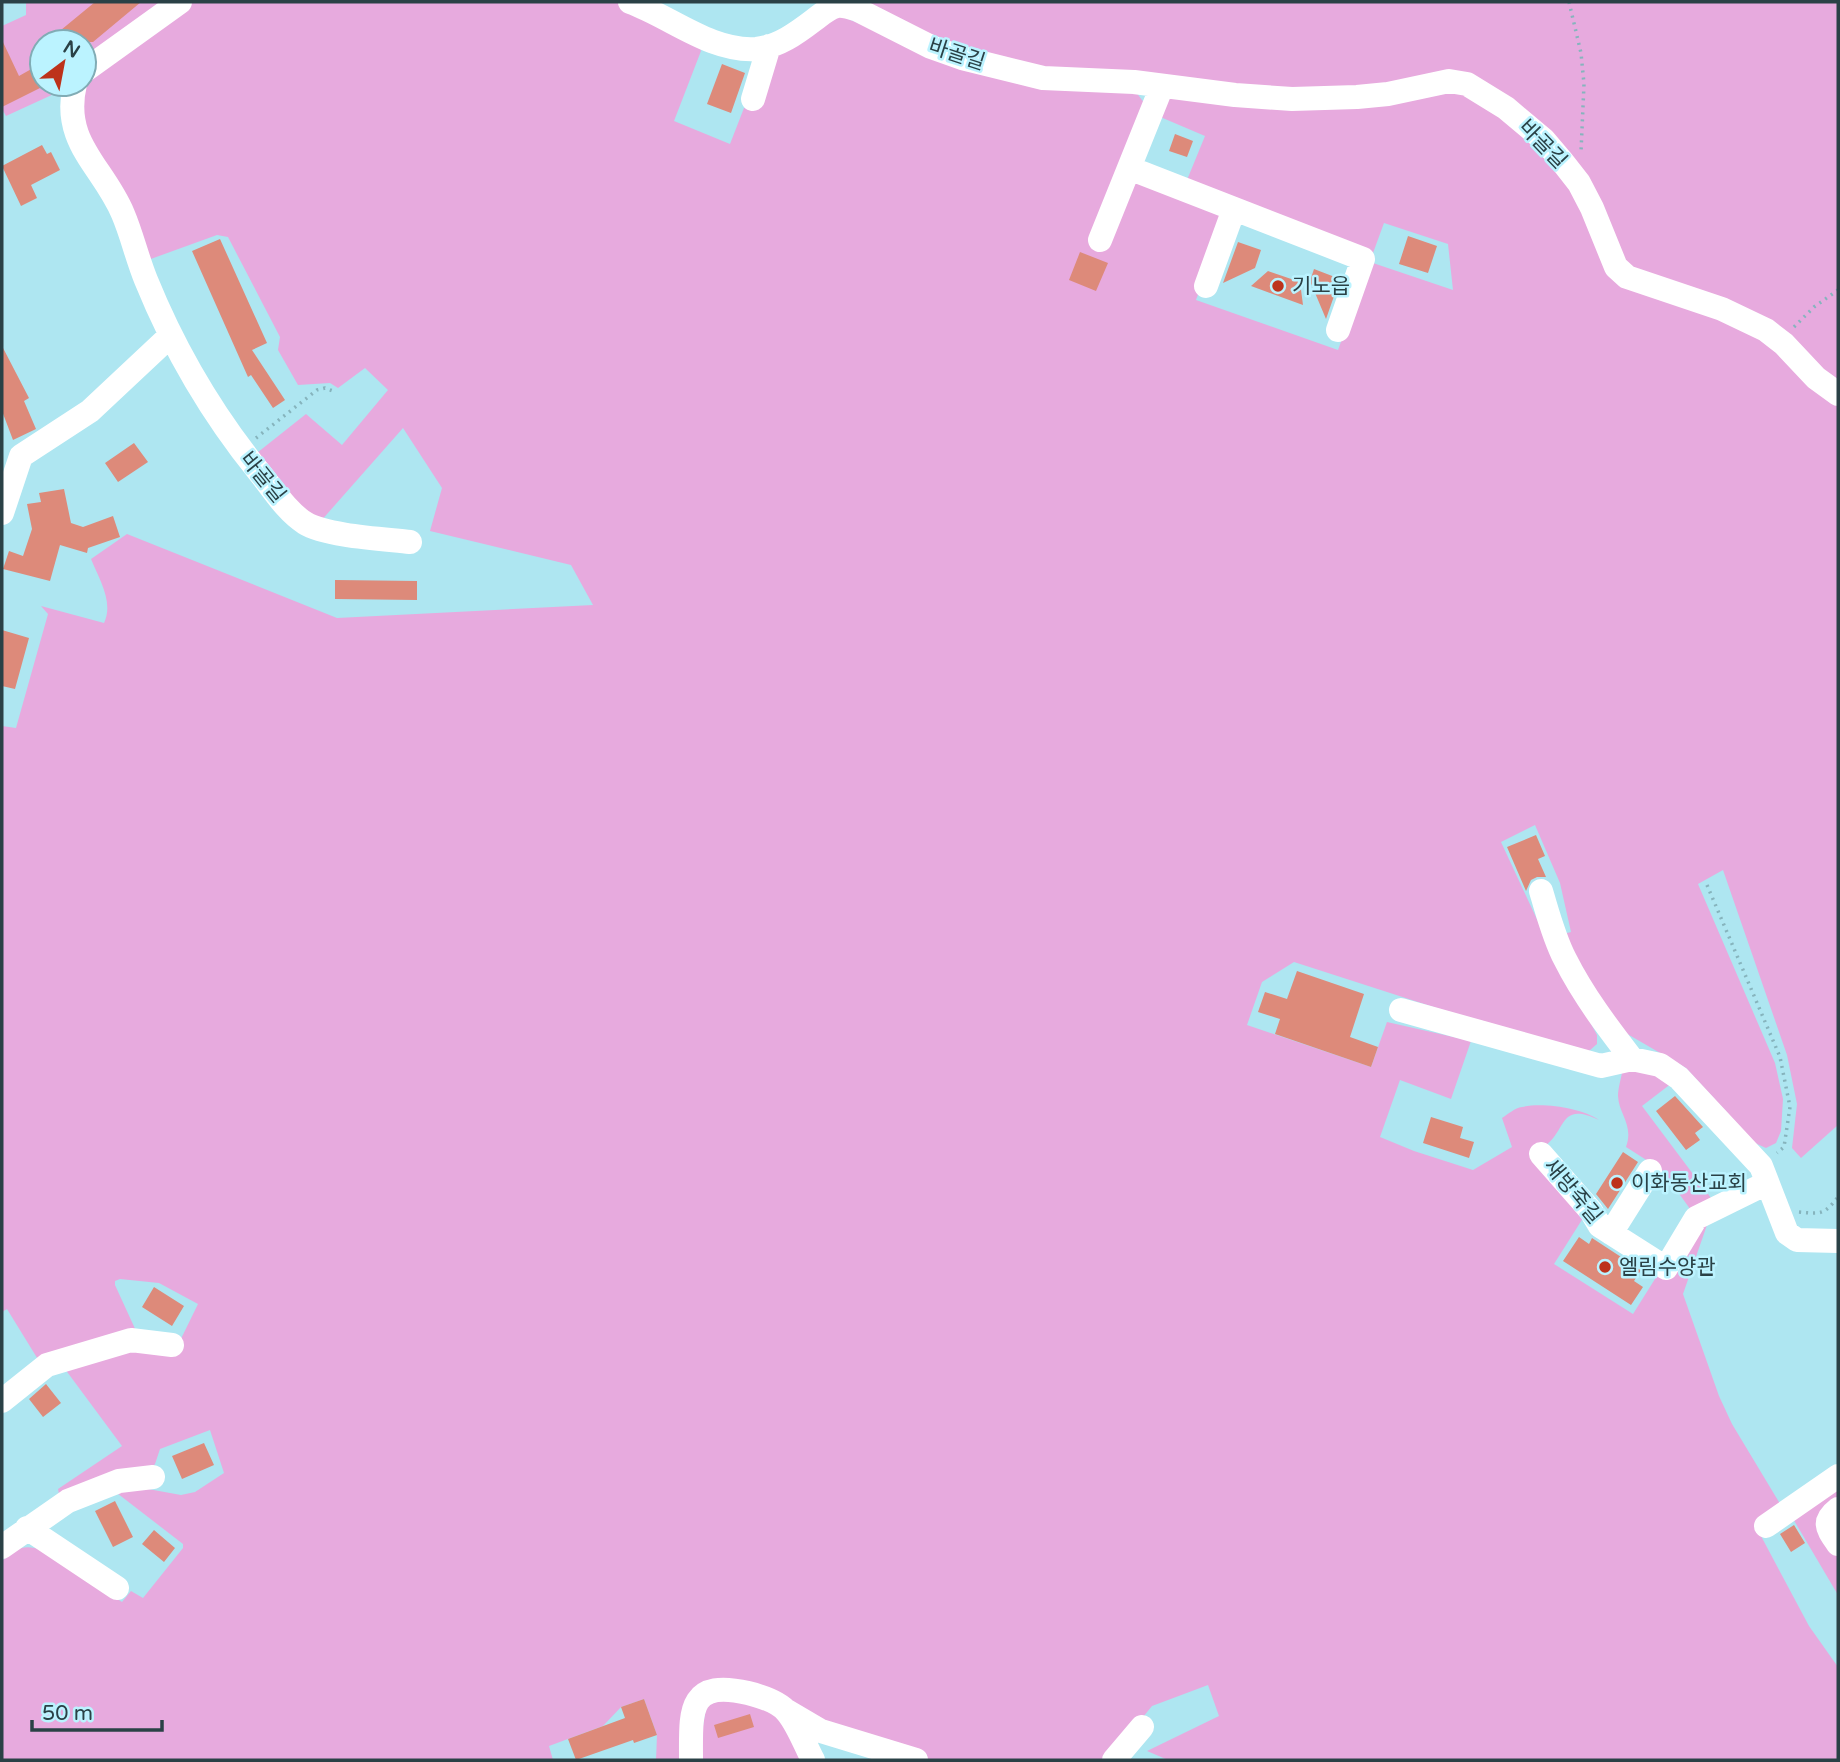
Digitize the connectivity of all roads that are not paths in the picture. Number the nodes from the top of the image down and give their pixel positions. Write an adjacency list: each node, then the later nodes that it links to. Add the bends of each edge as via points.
1 (180, 2): 4 (lane)
2 (630, 2): 3 (lane, 바골길, via 725,45 744,49)
3 (769, 46): 5 (lane, 바골길, via 837,6 858,10 931,47 1014,71 1043,78); 7 (lane)
4 (98, 61)
5 (1162, 86): 8 (lane); 14 (lane, 바골길, via 1324,99 1388,94 1449,81 1467,84 1506,108 1552,150 1579,183 1616,267 1627,277 1722,309 1766,330)
6 (73, 98): 13 (lane, 바골길, via 77,138 123,213)
7 (753, 99)
8 (1129, 167): 9 (lane); 10 (lane)
9 (1234, 209): 11 (lane); 12 (lane, via 1363,259)
10 (1100, 240)
11 (1206, 286)
12 (1338, 330)
13 (170, 336): 15 (lane, via 90,411); 17 (lane, 바골길, via 217,418 306,524)
14 (1838, 394)
15 (12, 453): 16 (lane)
16 (2, 513)
17 (410, 542)
18 (1541, 891): 20 (lane, via 1565,959)
19 (1401, 1010): 20 (lane, via 1601,1066)
20 (1632, 1059): 23 (lane, via 1661,1065 1679,1078)
21 (1541, 1154): 24 (lane, 새방죽길, via 1600,1226)
22 (1650, 1171): 24 (lane)
23 (1764, 1175): 24 (lane, 새방죽길, via 1696,1219 1667,1268); 25 (lane, via 1787,1233 1797,1240)
24 (1611, 1233)
25 (1838, 1241)
26 (172, 1345): 27 (lane, via 131,1340 47,1365)
27 (2, 1401)
28 (1838, 1476): 31 (lane)
29 (153, 1477): 32 (lane, via 119,1481 68,1501)
30 (1838, 1509): 33 (lane, via 1827,1523)
31 (1766, 1525)
32 (27, 1528): 34 (lane); 35 (lane)
33 (1838, 1544)
34 (2, 1546)
35 (117, 1588)
36 (786, 1710): 38 (lane, via 751,1693 722,1688 702,1694 695,1711); 39 (lane); 40 (lane, via 821,1731)
37 (1142, 1727): 41 (lane)
38 (691, 1760)
39 (813, 1760)
40 (916, 1760)
41 (1114, 1760)

